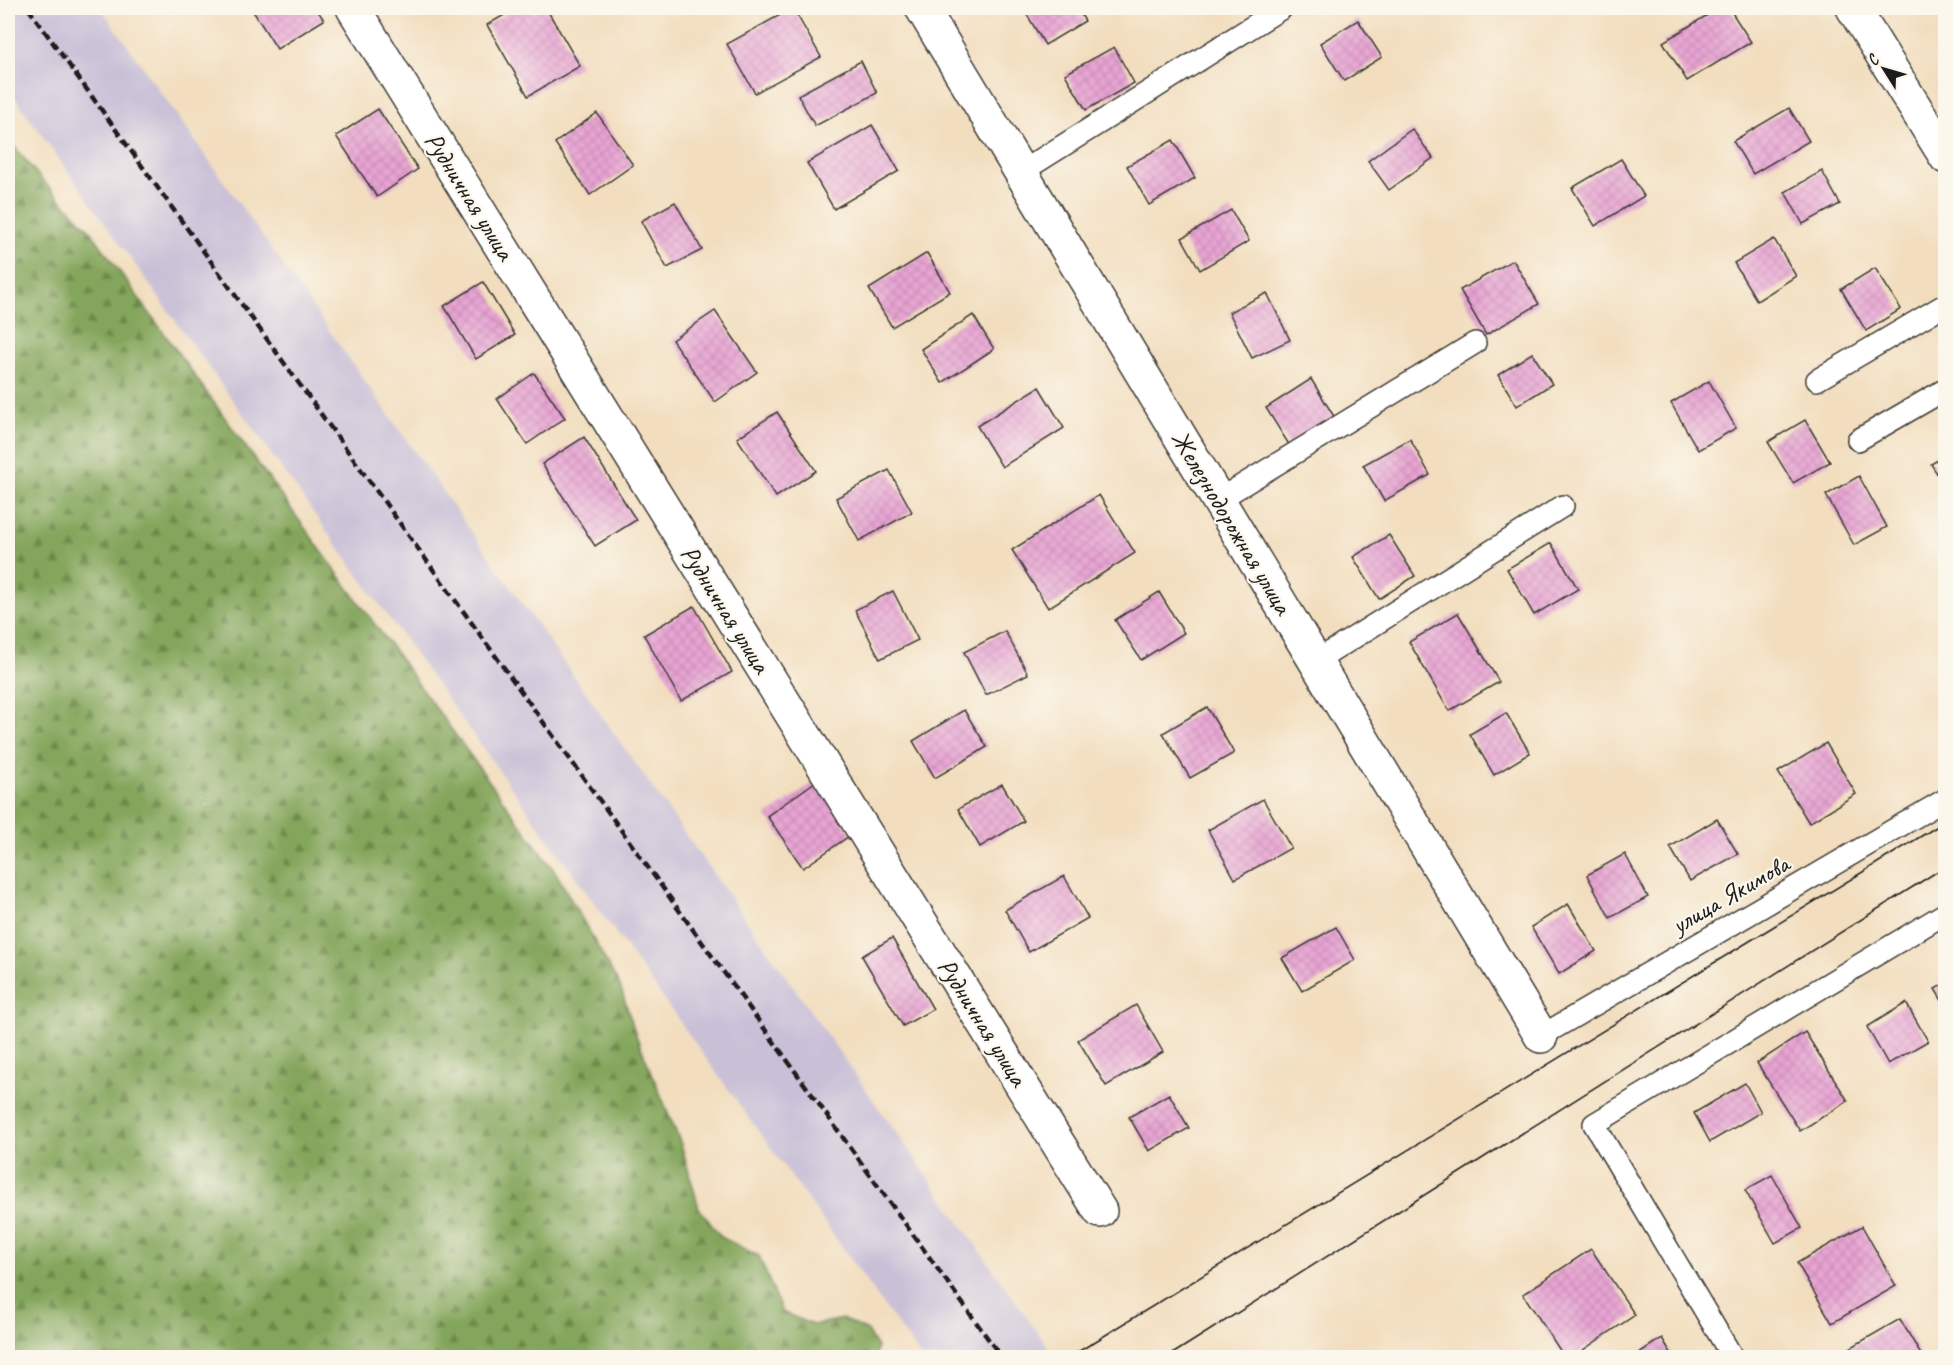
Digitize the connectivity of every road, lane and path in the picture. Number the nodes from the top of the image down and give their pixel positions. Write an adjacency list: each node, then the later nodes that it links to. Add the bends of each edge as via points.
1 (353, 8): 18 (street, Рудничная улица)
2 (922, 8): 6 (street, Железнодорожная улица)
3 (1282, 8): 6 (lane)
4 (1853, 8): 5 (street)
5 (1946, 157)
6 (1021, 172): 12 (street, Железнодорожная улица)
7 (1946, 304): 9 (lane)
8 (1475, 343): 12 (lane)
9 (1816, 380)
10 (1946, 389): 11 (lane)
11 (1858, 441)
12 (1218, 500): 14 (street, Железнодорожная улица)
13 (1563, 507): 14 (lane)
14 (1316, 662): 17 (street, Железнодорожная улица)
15 (1946, 799): 17 (lane, улица Якимова)
16 (1946, 912): 19 (lane, via 1594,1124)
17 (1541, 1036)
18 (1100, 1211)
19 (1733, 1358)

